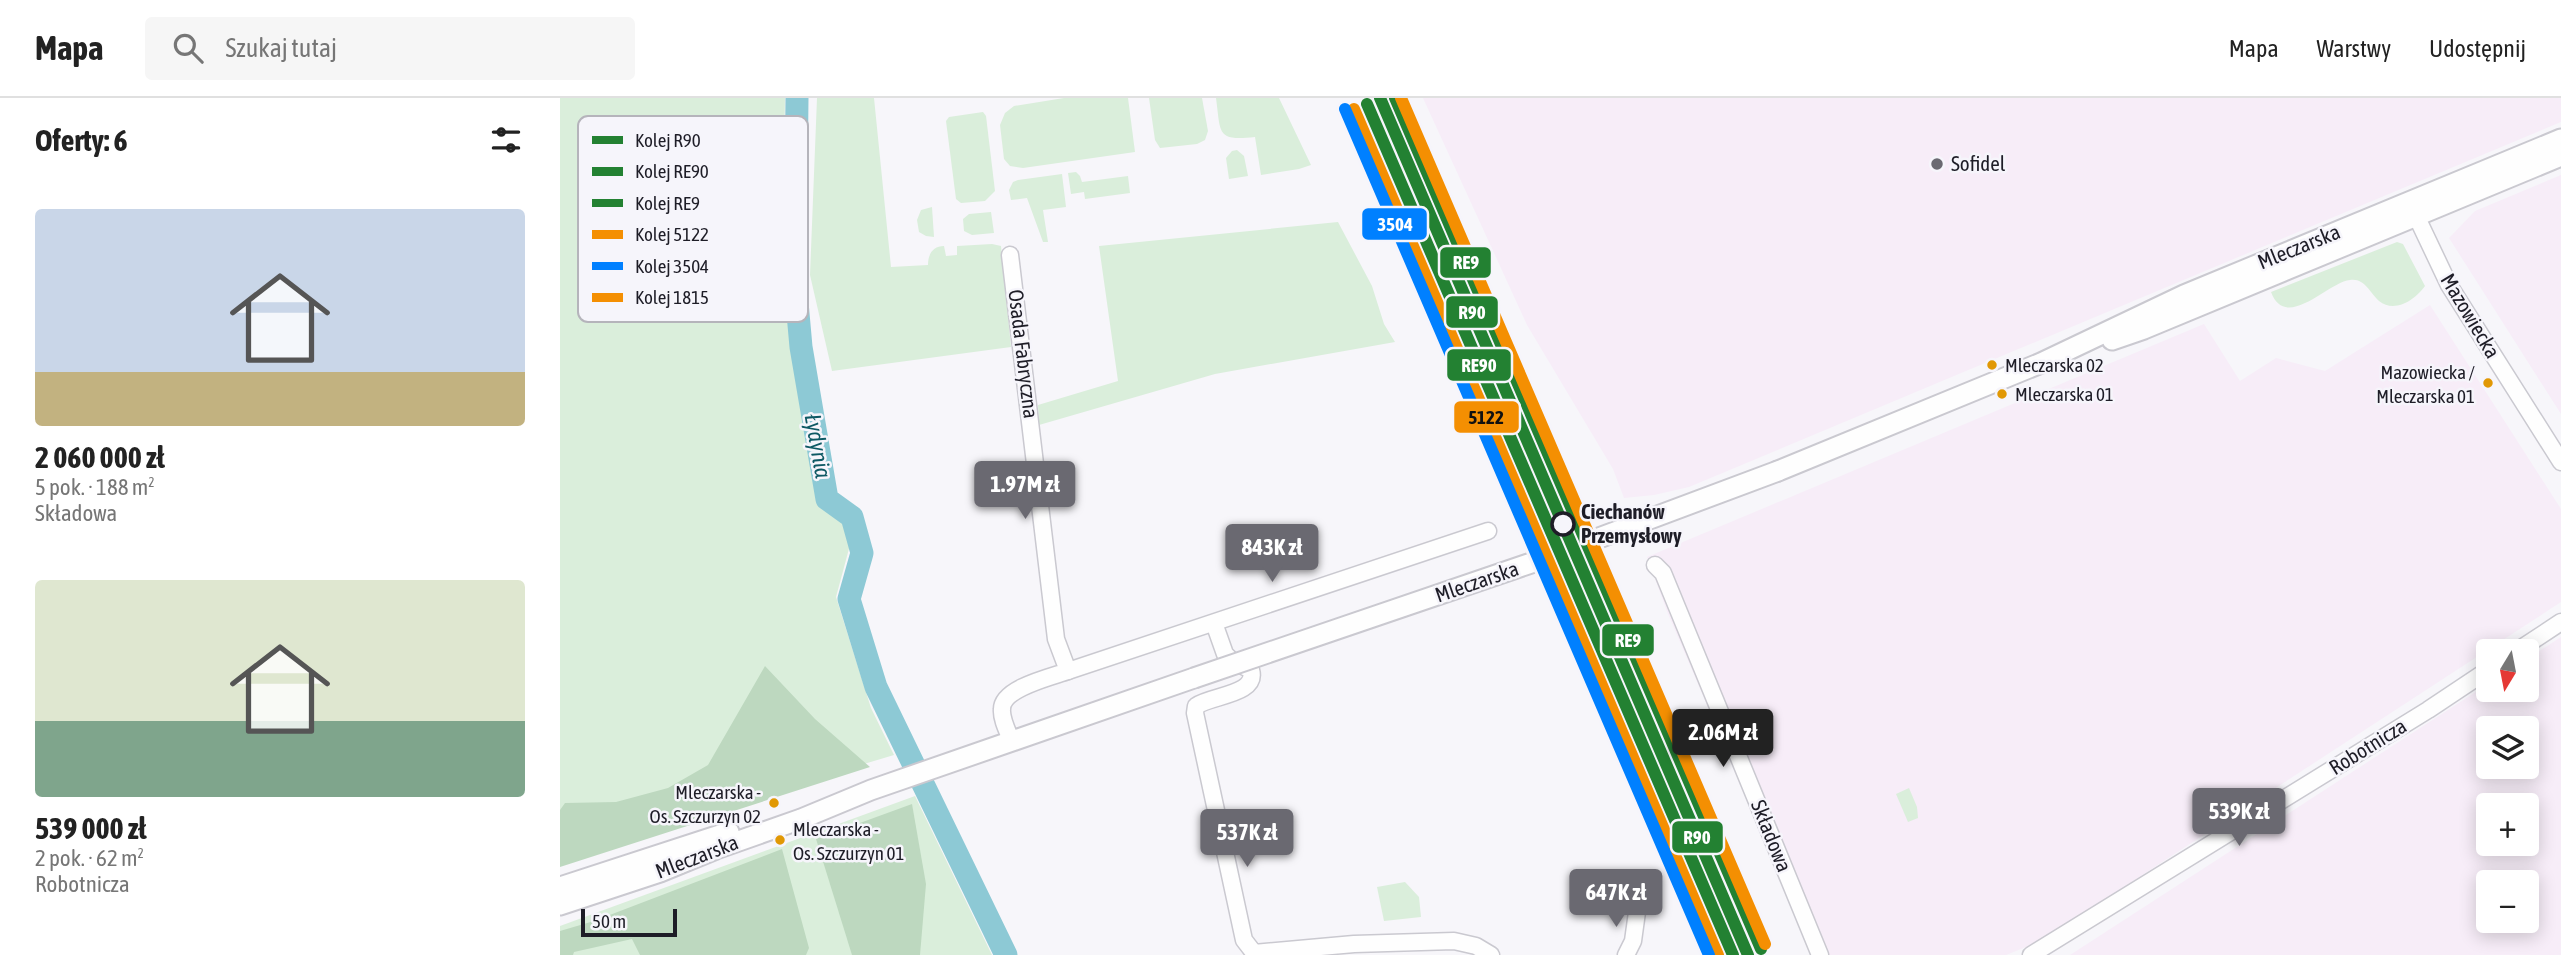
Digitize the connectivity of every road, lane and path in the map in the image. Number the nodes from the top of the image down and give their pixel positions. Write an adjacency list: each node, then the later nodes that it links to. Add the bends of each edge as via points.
1 (2561, 138): 3 (main road, Mleczarska)
2 (2561, 156): 3 (main road, Mleczarska)
3 (2413, 209): 5 (street, Mazowiecka, via 2449,285); 13 (main road, Mleczarska, bridge, via 2183,295 2041,363 1778,471 1518,568)
4 (1010, 255): 11 (street, Osada Fabryczna, via 1056,639)
5 (2561, 462)
6 (1488, 531): 9 (street)
7 (1655, 565): 20 (street, Składowa)
8 (2561, 622): 10 (street)
9 (1214, 623): 11 (street); 18 (street, via 1225,654 1251,670 1253,677 1245,688 1196,706 1195,713 1244,940 1254,953 1454,941)
10 (2535, 639)
11 (1068, 671): 13 (street, via 1012,691 1004,699 1001,708)
12 (2476, 678): 21 (street, Robotnicza)
13 (1012, 742): 14 (main road, Mleczarska)
14 (871, 790): 15 (main road, Mleczarska); 16 (main road, Mleczarska, via 660,872)
15 (560, 887)
16 (560, 905)
17 (1637, 912): 19 (street)
18 (1491, 955)
19 (1626, 955)
20 (1820, 955)
21 (2031, 955)

